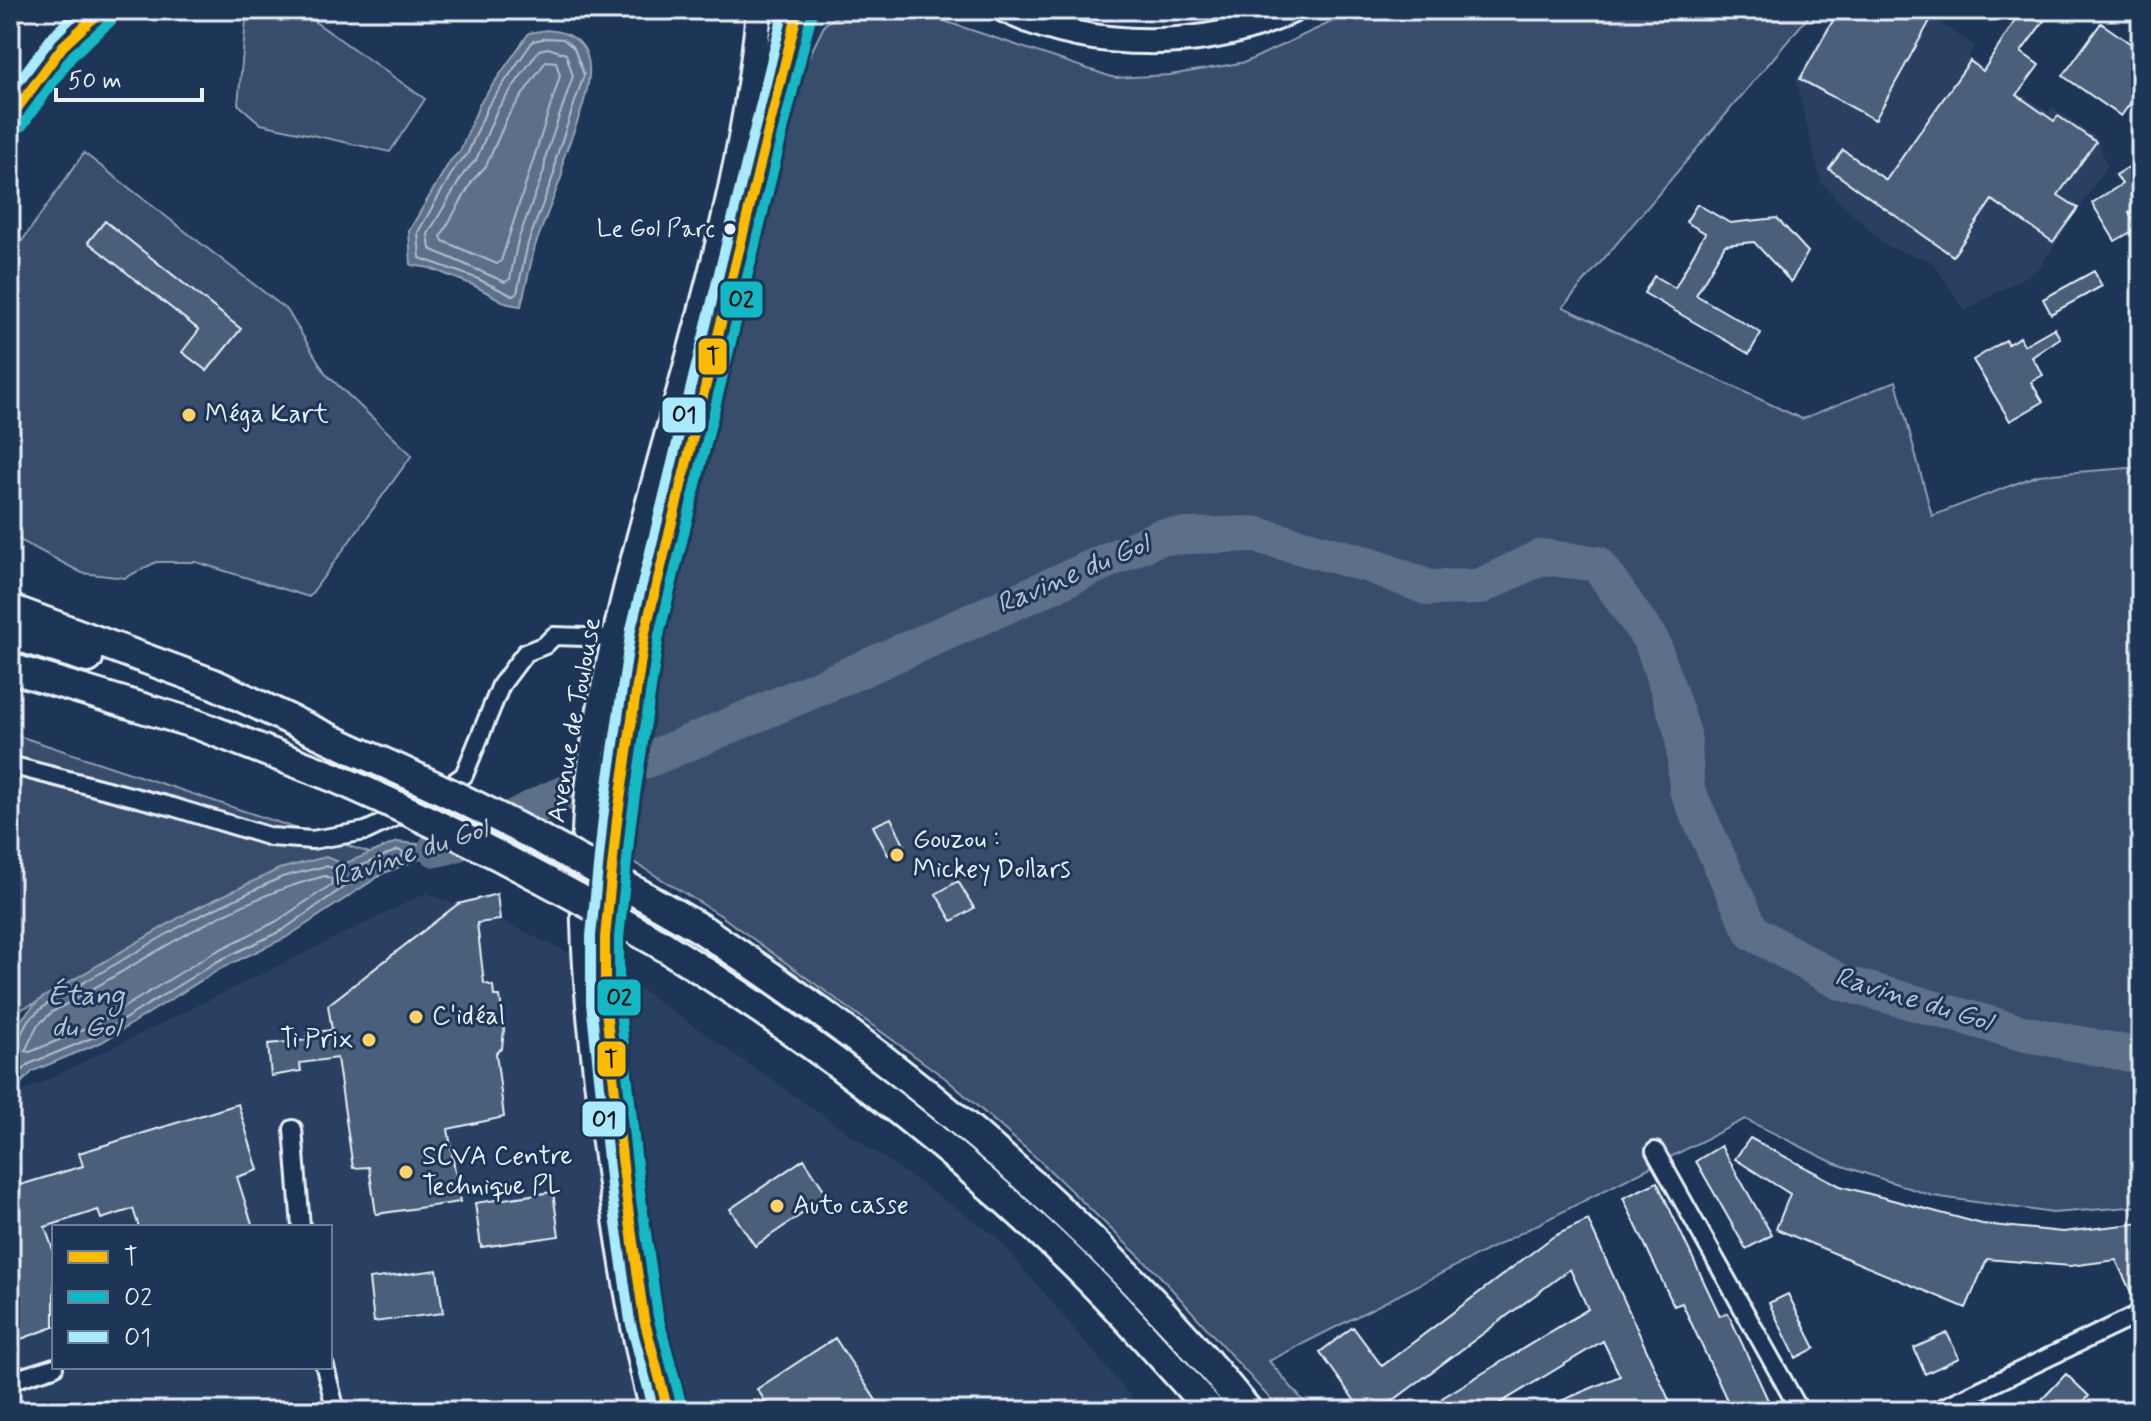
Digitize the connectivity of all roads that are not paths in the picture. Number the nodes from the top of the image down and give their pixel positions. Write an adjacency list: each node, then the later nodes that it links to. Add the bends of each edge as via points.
1 (73, 10): 7 (highway)
2 (102, 10): 8 (highway, via 47,64)
3 (759, 10): 9 (main road, Avenue de Toulouse)
4 (798, 10): 9 (main road, Avenue de Toulouse)
5 (1005, 10): 6 (main road, via 1079,35 1124,42 1200,36)
6 (1293, 10)
7 (10, 86)
8 (10, 118)
9 (741, 144): 12 (main road, Avenue de Toulouse)
10 (10, 609): 14 (highway, via 214,684)
11 (10, 634): 14 (highway)
12 (616, 638): 15 (street, via 554,636 525,653 501,685 464,775 423,804 366,831 312,840 271,837); 24 (main road, Avenue de Toulouse, via 595,737 582,854 588,1024 630,1323)
13 (10, 668): 25 (highway, bridge, via 196,724 433,820 531,869 747,997 849,1069 956,1156 1110,1300)
14 (354, 750): 26 (highway, bridge, via 554,844 703,930 838,1025 1024,1178 1126,1275)
15 (10, 765)
16 (293, 1129): 18 (street)
17 (1655, 1151): 27 (street)
18 (301, 1225)
19 (2141, 1313): 28 (street)
20 (52, 1368): 22 (street)
21 (326, 1369): 23 (street)
22 (10, 1381)
23 (336, 1411)
24 (653, 1411)
25 (1211, 1411)
26 (1248, 1411)
27 (1800, 1411)
28 (1936, 1411)

